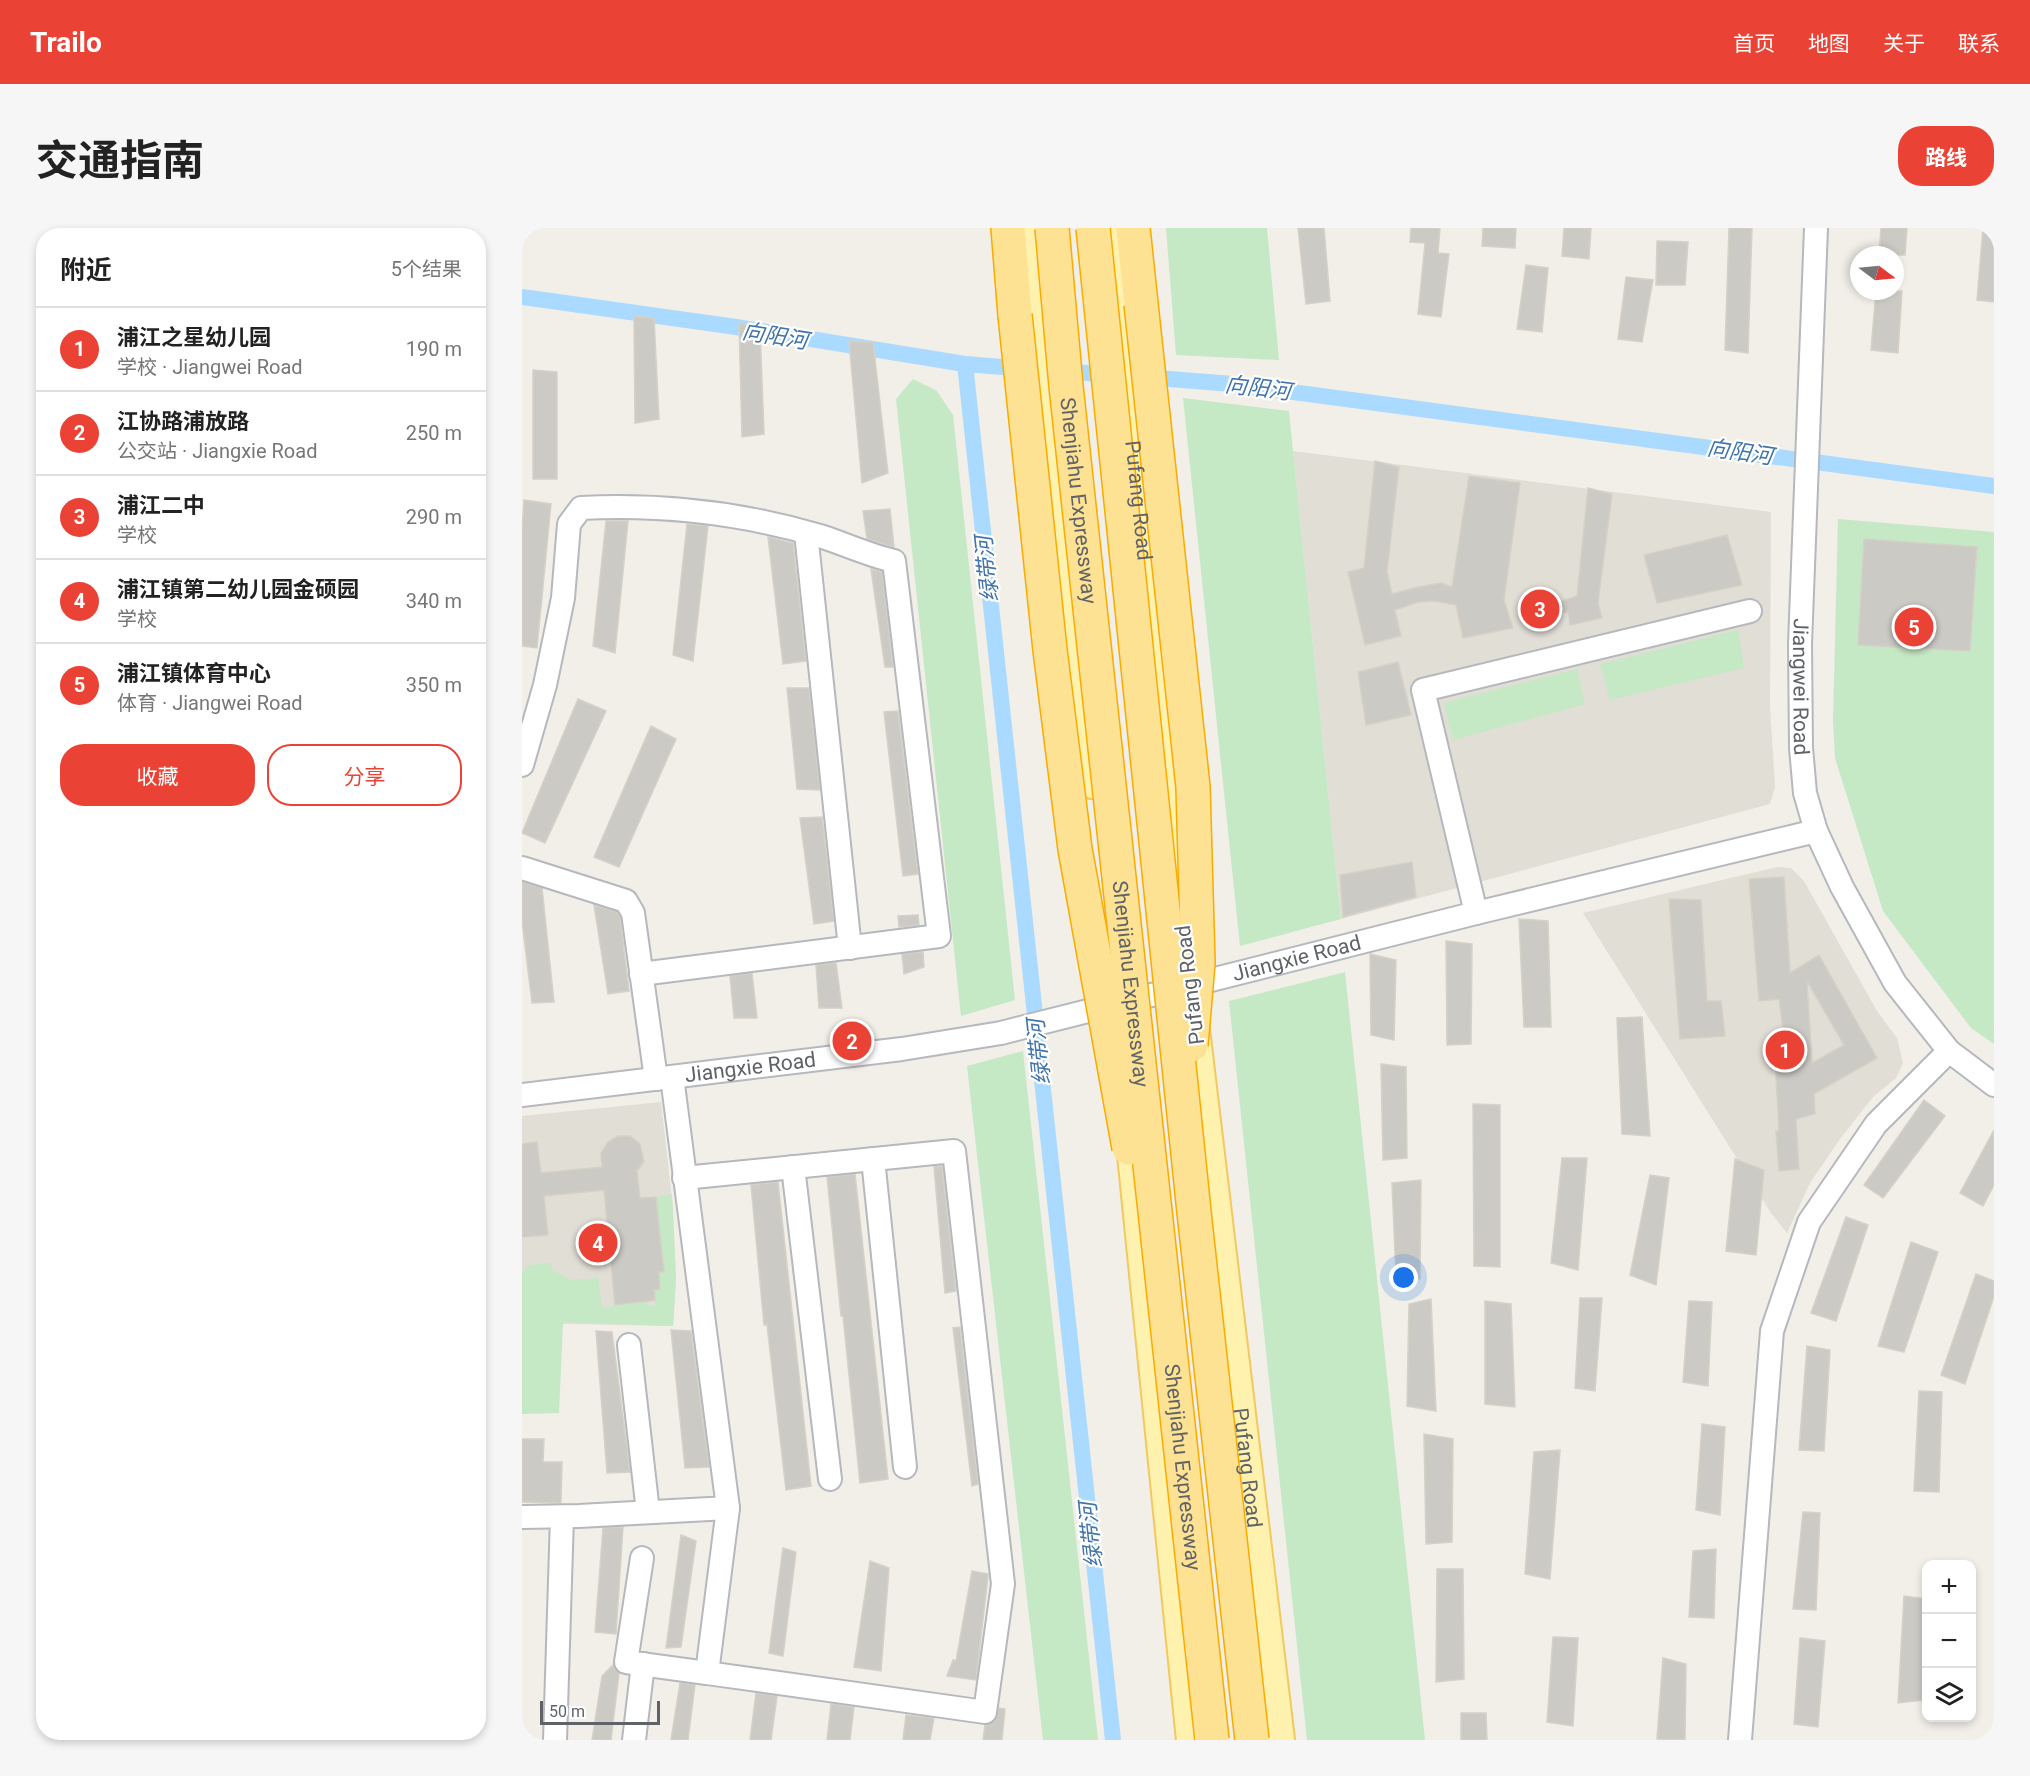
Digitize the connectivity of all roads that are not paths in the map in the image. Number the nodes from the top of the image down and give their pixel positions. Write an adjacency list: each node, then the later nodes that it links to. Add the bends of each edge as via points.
1 (1008, 228): 26 (highway, bridge, via 1050,650 1075,849 1140,1209)
2 (1036, 228): 17 (main road)
3 (1052, 228): 26 (highway, Shenjiahu Expressway, bridge)
4 (1093, 228): 22 (highway, Shenjiahu Expressway, bridge)
5 (1110, 228): 16 (main road, Pufang Road)
6 (1133, 228): 22 (highway, bridge, via 1193,787 1198,963)
7 (1816, 228): 11 (street, Jiangwei Road, via 1800,644 1801,748 1805,793)
8 (806, 533): 10 (street, via 688,509 581,508 569,524 563,598 545,685); 14 (street); 14 (street, via 894,561 939,936)
9 (1750, 611): 13 (street, via 1423,690)
10 (522, 765)
11 (1816, 831): 13 (street, Jiangxie Road); 18 (street, Jiangwei Road, via 1842,887 1896,983)
12 (522, 867): 15 (street, via 626,901 633,913)
13 (1476, 913): 16 (street, Jiangxie Road)
14 (850, 948): 15 (street)
15 (641, 974): 19 (street)
16 (1190, 984): 17 (street, Jiangxie Road); 42 (main road, Pufang Road)
17 (1116, 1004): 19 (street, Jiangxie Road, via 1001,1033); 39 (main road)
18 (1949, 1051): 20 (street, Jiangwei Road); 43 (street, via 1876,1124 1809,1222 1772,1331)
19 (664, 1078): 21 (street, Jiangxie Road); 25 (street)
20 (1994, 1085)
21 (522, 1095)
22 (1185, 1122): 41 (highway, Shenjiahu Expressway, bridge)
23 (873, 1159): 24 (street); 28 (street); 36 (street, via 954,1151 1003,1584 985,1712)
24 (793, 1167): 25 (street); 29 (street)
25 (684, 1178): 30 (street)
26 (1166, 1315): 40 (highway, Shenjiahu Expressway, bridge)
27 (629, 1345): 31 (street)
28 (904, 1467)
29 (830, 1479)
30 (728, 1508): 31 (street); 36 (street)
31 (648, 1512): 32 (street)
32 (562, 1516): 33 (street); 37 (street)
33 (522, 1517)
34 (642, 1558): 35 (street, via 626,1662)
35 (643, 1664): 36 (street); 38 (street)
36 (707, 1673)
37 (555, 1740)
38 (634, 1740)
39 (1191, 1740)
40 (1212, 1740)
41 (1252, 1740)
42 (1280, 1740)
43 (1740, 1740)

